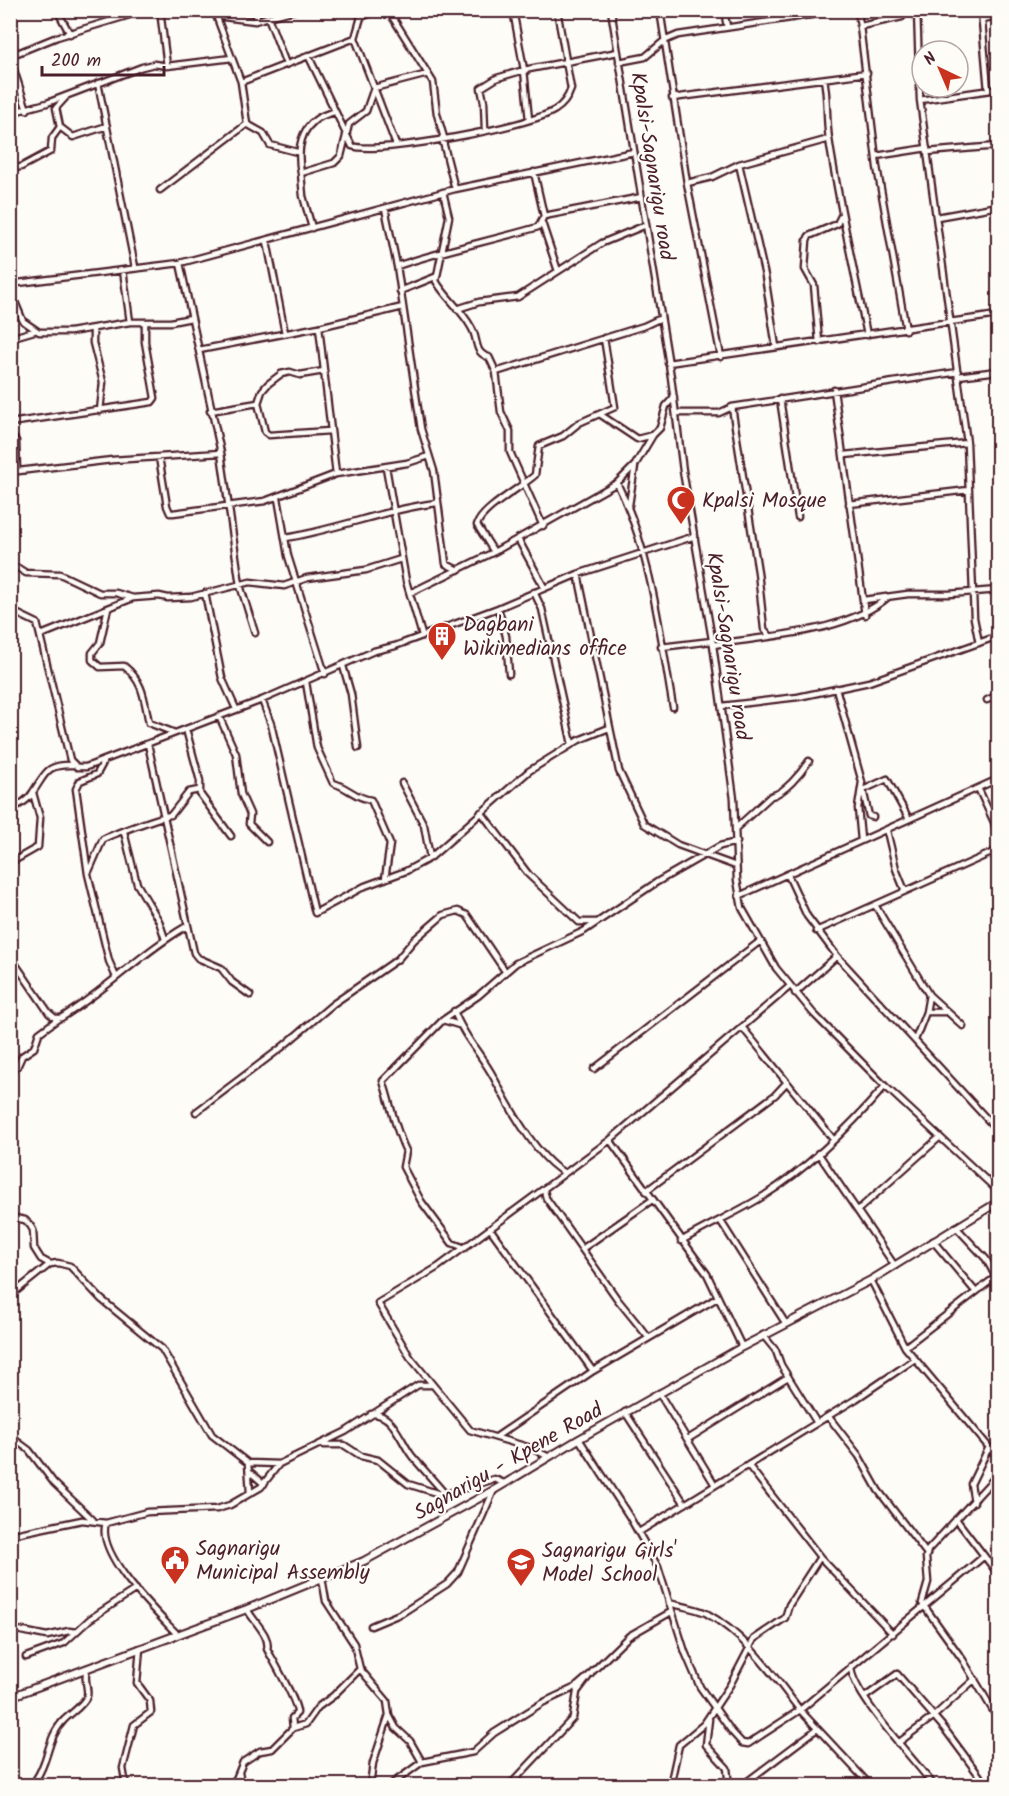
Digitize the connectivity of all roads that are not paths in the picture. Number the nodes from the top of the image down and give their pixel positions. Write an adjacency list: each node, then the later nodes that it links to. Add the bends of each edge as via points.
1 (57, 10): 30 (street)
2 (148, 10): 18 (street); 30 (street)
3 (207, 10): 18 (street)
4 (258, 10): 27 (street)
5 (295, 10): 23 (street)
6 (355, 10): 24 (street)
7 (380, 10): 24 (street)
8 (388, 10): 43 (street)
9 (513, 10): 41 (street)
10 (557, 10): 38 (street)
11 (611, 10): 33 (street, Kpalsi-Sagnarigu road)
12 (660, 10): 32 (street)
13 (724, 10): 29 (street)
14 (844, 10): 21 (street)
15 (858, 10): 28 (street)
16 (952, 10): 19 (street)
17 (981, 10): 26 (street)
18 (160, 11): 40 (street)
19 (917, 12): 52 (street)
20 (215, 13): 27 (street); 36 (street)
21 (796, 13): 29 (street)
22 (999, 16): 26 (street)
23 (268, 17): 27 (street); 39 (street)
24 (361, 17): 31 (street)
25 (902, 18): 28 (street)
26 (982, 18): 49 (street)
27 (255, 21)
28 (861, 26): 42 (street)
29 (727, 27): 32 (street)
30 (70, 34): 35 (street)
31 (355, 38): 34 (street); 47 (street)
32 (664, 41): 37 (street, via 645,57); 51 (street)
33 (618, 52): 37 (street, Kpalsi-Sagnarigu road); 38 (street)
34 (308, 55): 39 (street); 54 (street)
35 (10, 57): 53 (street)
36 (232, 58): 40 (street); 45 (street)
37 (619, 62): 68 (street, Kpalsi-Sagnarigu road)
38 (566, 63): 41 (street); 56 (street, via 572,89 568,99 555,111)
39 (286, 64): 45 (street)
40 (167, 66): 46 (street, via 154,64)
41 (524, 70): 56 (street); 60 (street, via 497,78 481,88)
42 (867, 73): 44 (street); 69 (street)
43 (428, 74): 47 (street); 62 (street, via 436,88)
44 (824, 79): 51 (street); 63 (street)
45 (241, 82): 57 (street)
46 (98, 83): 50 (street); 58 (street)
47 (374, 88): 61 (street, via 366,111 351,121); 64 (street)
48 (999, 89): 49 (street)
49 (988, 90): 52 (street)
50 (68, 95): 53 (street); 59 (street, via 57,108)
51 (672, 98): 74 (street)
52 (920, 100): 66 (street)
53 (27, 110): 55 (street)
54 (334, 112): 61 (street); 67 (street, via 309,127)
55 (10, 113)
56 (529, 120): 60 (street)
57 (247, 124): 67 (street, via 263,133 270,145); 76 (street)
58 (107, 126): 59 (street, via 73,137); 92 (street)
59 (60, 127): 71 (street, via 52,138 51,151 21,167)
60 (485, 130): 62 (street)
61 (344, 135): 64 (street, via 357,148); 73 (street, via 341,156 334,163)
62 (443, 138): 64 (street); 75 (street)
63 (829, 139): 70 (street); 82 (street)
64 (396, 145)
65 (999, 146): 66 (street)
66 (927, 150): 69 (street); 84 (street)
67 (297, 152): 73 (street)
68 (634, 152): 72 (street); 78 (street, Kpalsi-Sagnarigu road)
69 (876, 156): 109 (street)
70 (739, 164): 74 (street); 116 (street, via 765,276)
71 (10, 168)
72 (534, 172): 75 (street); 81 (street)
73 (301, 173): 87 (street)
74 (687, 183): 118 (street)
75 (455, 189): 77 (street)
76 (160, 190)
77 (443, 192): 80 (street); 89 (street, via 449,218)
78 (642, 197): 81 (street); 86 (street, Kpalsi-Sagnarigu road)
79 (998, 206): 83 (street); 84 (street)
80 (385, 208): 87 (street); 91 (street)
81 (544, 216): 85 (street)
82 (841, 216): 112 (street, via 849,238); 115 (street, via 837,224 807,240 805,269 814,285)
83 (999, 216)
84 (937, 217): 106 (street)
85 (542, 223): 89 (street, via 485,243); 94 (street)
86 (646, 225): 94 (street, via 602,243); 103 (street, Kpalsi-Sagnarigu road)
87 (312, 228): 88 (street)
88 (267, 241): 90 (street); 111 (street)
89 (444, 250): 91 (street); 95 (street)
90 (180, 263): 92 (street); 102 (street)
91 (397, 266): 98 (street)
92 (135, 267): 93 (street)
93 (123, 270): 96 (street); 104 (street)
94 (558, 272): 100 (street, via 518,297)
95 (435, 277): 98 (street); 100 (street)
96 (10, 284)
97 (10, 290): 110 (street, via 18,314)
98 (400, 291): 99 (street)
99 (403, 307): 107 (street); 140 (street)
100 (457, 309): 122 (street, via 472,327 480,353 489,357)
101 (999, 315): 106 (street)
102 (191, 318): 105 (street); 117 (street)
103 (662, 318): 114 (street); 119 (street, Kpalsi-Sagnarigu road)
104 (130, 321): 105 (street); 108 (street)
105 (145, 323): 129 (street, via 155,398 146,405)
106 (952, 323): 109 (street); 123 (street)
107 (318, 327): 111 (street); 120 (street)
108 (93, 329): 110 (street); 129 (street, via 103,382)
109 (906, 330): 112 (street)
110 (34, 331): 113 (street)
111 (285, 333): 117 (street)
112 (867, 335): 115 (street)
113 (10, 338)
114 (604, 338): 122 (street); 132 (street, via 615,407)
115 (819, 342): 116 (street)
116 (776, 346): 118 (street)
117 (199, 350): 130 (street)
118 (721, 357): 119 (street)
119 (668, 363): 125 (street, Kpalsi-Sagnarigu road)
120 (324, 371): 127 (street, via 281,374 262,391); 134 (street)
121 (999, 371): 123 (street)
122 (496, 372): 148 (street, via 501,412 510,431 510,452)
123 (958, 374): 124 (street); 137 (street)
124 (834, 390): 126 (street); 139 (street)
125 (674, 397): 131 (street, Kpalsi-Sagnarigu road); 136 (street, via 666,405 660,428)
126 (780, 399): 128 (street); 156 (street)
127 (258, 403): 130 (street); 134 (street, via 269,435)
128 (732, 407): 131 (street, via 719,412); 182 (street)
129 (100, 411): 133 (street)
130 (210, 411): 138 (street)
131 (676, 413): 158 (street, Kpalsi-Sagnarigu road)
132 (601, 416): 136 (street, via 637,439); 148 (street, via 579,423 564,436 539,446 535,475)
133 (10, 423)
134 (330, 431): 146 (street)
135 (10, 434): 144 (street, via 16,441)
136 (653, 435): 142 (street)
137 (967, 443): 139 (street); 149 (street)
138 (221, 453): 141 (street); 153 (street)
139 (844, 455): 152 (street)
140 (429, 456): 143 (street); 151 (street)
141 (159, 457): 144 (street); 153 (street, via 170,513)
142 (635, 465): 147 (street); 154 (street)
143 (386, 467): 146 (street); 155 (street)
144 (17, 471): 145 (street)
145 (10, 472)
146 (336, 474): 150 (street)
147 (617, 483): 154 (street); 157 (street)
148 (524, 484): 157 (street); 161 (street, via 504,496 479,520 477,525)
149 (969, 490): 152 (street); 172 (street)
150 (278, 498): 153 (street); 159 (street)
151 (437, 503): 155 (street); 165 (street, via 446,564)
152 (849, 504): 177 (street)
153 (228, 507): 168 (street)
154 (629, 508): 162 (street)
155 (393, 513): 159 (street); 163 (street)
156 (798, 517)
157 (543, 526): 160 (street)
158 (695, 536): 162 (street); 189 (street, Kpalsi-Sagnarigu road)
159 (285, 538): 167 (street)
160 (518, 539): 161 (street); 169 (street)
161 (494, 552): 165 (street)
162 (642, 555): 166 (street); 191 (street)
163 (401, 559): 167 (street); 174 (street)
164 (10, 567): 176 (street, via 26,573 60,574 100,593)
165 (458, 570): 174 (street)
166 (578, 574): 169 (street); 204 (street)
167 (296, 583): 168 (street); 193 (street)
168 (240, 585): 173 (street); 183 (street)
169 (544, 587): 171 (street)
170 (999, 590): 172 (street)
171 (534, 592): 179 (street); 208 (street, via 542,609)
172 (974, 592): 175 (street); 190 (street)
173 (205, 593): 176 (street, via 192,597); 202 (street, via 222,678)
174 (410, 593): 185 (street)
175 (888, 597): 177 (street); 181 (street)
176 (133, 598): 178 (street)
177 (864, 600): 181 (street)
178 (108, 608): 184 (street); 206 (street, via 92,660 100,667 124,666 136,675 149,723)
179 (498, 608): 185 (street); 194 (street, via 506,636)
180 (10, 610): 184 (street, via 37,622)
181 (865, 615): 187 (street)
182 (764, 629): 186 (street); 187 (street)
183 (255, 633)
184 (41, 635): 212 (street)
185 (422, 635): 192 (street)
186 (760, 636): 187 (street); 189 (street)
187 (770, 636)
188 (999, 636): 190 (street)
189 (712, 643): 191 (street); 200 (street, Kpalsi-Sagnarigu road)
190 (979, 643): 196 (street, via 881,679)
191 (661, 647): 201 (street)
192 (343, 666): 193 (street); 209 (street)
193 (325, 674): 195 (street)
194 (509, 674)
195 (306, 682): 199 (street); 238 (street, via 317,748 333,783 345,786 357,798 371,800 380,818 390,844)
196 (836, 688): 200 (street); 228 (street, via 862,782 858,808)
197 (999, 695): 198 (street)
198 (987, 699)
199 (262, 700): 202 (street); 238 (street, via 315,913)
200 (722, 706): 223 (street, Kpalsi-Sagnarigu road)
201 (673, 707)
202 (236, 709): 203 (street)
203 (219, 716): 205 (street); 229 (street, via 236,754 249,824)
204 (609, 728): 208 (street); 232 (street, via 619,771 644,824 678,845)
205 (186, 729): 206 (street); 216 (street)
206 (175, 733): 207 (street)
207 (148, 744): 210 (street); 220 (street)
208 (572, 744): 219 (street, via 529,771)
209 (358, 748)
210 (104, 761): 212 (street, via 86,767); 236 (street, via 98,774 80,781 76,789)
211 (809, 761): 223 (street, via 795,780)
212 (73, 765): 217 (street, via 60,764 48,769)
213 (999, 779): 215 (street)
214 (402, 783): 233 (street, via 424,825)
215 (978, 788): 222 (street); 227 (street)
216 (199, 790): 220 (street, via 189,792 171,815); 226 (street)
217 (33, 793): 218 (street); 234 (street, via 40,818 38,847)
218 (10, 809)
219 (481, 812): 233 (street); 242 (street, via 543,891 579,922)
220 (163, 815): 225 (street); 243 (street)
221 (873, 817): 222 (street, via 869,816 863,790 887,779)
222 (909, 819): 224 (street)
223 (736, 828): 230 (street, Kpalsi-Sagnarigu road)
224 (887, 831): 228 (street); 239 (street)
225 (124, 832): 236 (street, via 101,841); 245 (street, via 137,885)
226 (231, 836)
227 (999, 839)
228 (861, 840): 237 (street)
229 (267, 842)
230 (737, 842): 232 (street, via 723,844); 235 (street, Kpalsi-Sagnarigu road)
231 (999, 850): 239 (street)
232 (709, 854): 235 (street); 242 (street, via 657,882)
233 (430, 858): 238 (street)
234 (10, 863)
235 (736, 866): 240 (street, Kpalsi-Sagnarigu road)
236 (88, 874): 250 (street)
237 (788, 875): 240 (street); 244 (street)
238 (385, 879)
239 (905, 891): 241 (street)
240 (739, 896): 246 (street, Kpalsi-Sagnarigu road)
241 (875, 905): 244 (street); 254 (street)
242 (599, 922): 249 (street)
243 (187, 926): 245 (street); 253 (street, via 198,958 216,965)
244 (816, 930): 248 (street)
245 (165, 939): 250 (street)
246 (759, 942): 251 (street, Kpalsi-Sagnarigu road); 265 (street)
247 (10, 956): 258 (street, via 49,1013)
248 (837, 956): 252 (street); 263 (street)
249 (505, 971): 255 (street, via 478,996); 268 (street, via 467,915 458,911 442,915 398,959 333,1004)
250 (116, 977): 258 (street)
251 (789, 987): 252 (street, Kpalsi-Sagnarigu road); 262 (street)
252 (795, 993): 267 (street, Kpalsi-Sagnarigu road)
253 (250, 995)
254 (929, 995): 256 (street); 257 (street)
255 (454, 1011): 259 (street); 260 (street)
256 (926, 1012): 257 (street); 263 (street)
257 (950, 1015): 261 (street)
258 (61, 1018): 264 (street, via 39,1033 34,1048 22,1056 17,1067)
259 (443, 1020): 260 (street); 287 (street, via 383,1081 396,1117 397,1135 406,1151 403,1162 410,1180 452,1243)
260 (459, 1025): 274 (street, via 526,1130 551,1164)
261 (963, 1026)
262 (742, 1027): 266 (street); 272 (street)
263 (915, 1040): 269 (street)
264 (10, 1064)
265 (594, 1069)
266 (788, 1082): 271 (street); 276 (street)
267 (885, 1086): 270 (street, Kpalsi-Sagnarigu road); 271 (street)
268 (196, 1112)
269 (999, 1131)
270 (940, 1137): 277 (street, Kpalsi-Sagnarigu road); 280 (street)
271 (833, 1139): 273 (street)
272 (610, 1140): 274 (street); 276 (street)
273 (818, 1153): 280 (street); 282 (street, via 763,1196)
274 (565, 1173): 275 (street)
275 (544, 1190): 284 (street); 288 (street)
276 (646, 1191): 278 (street)
277 (999, 1191)
278 (652, 1200): 285 (street); 288 (street)
279 (999, 1202): 283 (street, Sagnarigu - Kpene Road)
280 (858, 1210): 290 (street)
281 (10, 1217): 289 (street, via 30,1225 34,1248)
282 (720, 1220): 285 (street); 296 (street)
283 (956, 1227): 286 (street, Sagnarigu - Kpene Road); 291 (street)
284 (491, 1230): 287 (street); 302 (street)
285 (681, 1241): 295 (street, via 707,1274)
286 (933, 1241): 290 (street, Sagnarigu - Kpene Road); 293 (street)
287 (465, 1248): 304 (street, via 378,1303)
288 (582, 1248): 298 (street)
289 (50, 1264): 294 (street); 318 (street, via 70,1266 101,1299 162,1349 212,1435)
290 (895, 1266): 292 (street, Sagnarigu - Kpene Road)
291 (998, 1278): 293 (street)
292 (871, 1280): 296 (street, Sagnarigu - Kpene Road); 300 (street)
293 (975, 1291): 300 (street)
294 (10, 1296)
295 (717, 1299): 298 (street); 299 (street)
296 (786, 1324): 297 (street, Sagnarigu - Kpene Road)
297 (763, 1335): 299 (street, Sagnarigu - Kpene Road); 303 (street)
298 (648, 1337): 302 (street)
299 (742, 1347): 305 (street, Sagnarigu - Kpene Road)
300 (905, 1347): 301 (street)
301 (915, 1359): 308 (street); 315 (street)
302 (593, 1371): 311 (street)
303 (788, 1377): 309 (street); 313 (street)
304 (432, 1385): 307 (street, via 418,1385); 311 (street, via 470,1430)
305 (659, 1393): 306 (street, Sagnarigu - Kpene Road); 313 (street)
306 (626, 1412): 312 (street, Sagnarigu - Kpene Road); 330 (street)
307 (371, 1414): 314 (street); 328 (street, via 380,1414 394,1427 410,1453)
308 (828, 1416): 309 (street); 336 (street)
309 (817, 1423): 320 (street)
310 (10, 1436): 332 (street, via 29,1449 54,1484)
311 (496, 1437): 316 (street)
312 (579, 1439): 316 (street, Sagnarigu - Kpene Road); 334 (street)
313 (688, 1439): 325 (street)
314 (319, 1446): 319 (street); 328 (street, via 344,1445 361,1456 378,1460 408,1484)
315 (989, 1448): 317 (street); 329 (street, via 971,1484)
316 (549, 1457): 323 (street, Sagnarigu - Kpene Road)
317 (999, 1458)
318 (248, 1463): 319 (street); 321 (street)
319 (279, 1464): 324 (street)
320 (748, 1465): 325 (street); 337 (street)
321 (249, 1471): 324 (street); 327 (street)
322 (999, 1474): 329 (street)
323 (504, 1483): 326 (street, Sagnarigu - Kpene Road); 328 (street, via 494,1479)
324 (264, 1484): 327 (street)
325 (716, 1485): 330 (street)
326 (494, 1491): 340 (street, Sagnarigu - Kpene Road, via 364,1561); 346 (street, via 458,1572 447,1584 402,1613)
327 (250, 1493): 333 (street, via 217,1509 147,1512)
328 (446, 1495)
329 (974, 1502): 331 (street)
330 (685, 1504): 334 (street)
331 (956, 1519): 336 (street); 338 (street)
332 (93, 1520): 333 (street); 335 (street)
333 (106, 1522): 341 (street, via 111,1551)
334 (639, 1532): 342 (street, via 658,1567)
335 (10, 1535)
336 (927, 1554): 343 (street, via 928,1582)
337 (820, 1557): 350 (street); 352 (street, via 789,1605 785,1618 757,1637)
338 (982, 1557): 339 (street); 343 (street)
339 (999, 1574)
340 (322, 1578): 344 (street, Sagnarigu - Kpene Road); 356 (street, via 326,1601 354,1644)
341 (135, 1589): 348 (street); 349 (street)
342 (669, 1603): 345 (street); 352 (street, via 706,1613 729,1627)
343 (922, 1607): 350 (street); 358 (street)
344 (247, 1609): 349 (street, Sagnarigu - Kpene Road); 367 (street, via 265,1634 267,1649 284,1685 295,1698 298,1707 292,1718)
345 (671, 1612): 357 (street, via 628,1636); 361 (street, via 694,1676)
346 (371, 1626)
347 (11, 1628): 348 (street, via 47,1636)
348 (76, 1632): 353 (street, via 64,1643)
349 (177, 1634): 351 (street, Sagnarigu - Kpene Road)
350 (893, 1634): 354 (street)
351 (140, 1648): 355 (street, Sagnarigu - Kpene Road); 373 (street, via 137,1683 150,1701 151,1712 134,1725 123,1768)
352 (750, 1648): 361 (street); 362 (street)
353 (26, 1657)
354 (851, 1666): 360 (street); 362 (street)
355 (87, 1668): 359 (street, Sagnarigu - Kpene Road); 372 (street, via 86,1698 53,1738)
356 (360, 1670): 363 (street, via 387,1701); 367 (street, via 318,1707 306,1725)
357 (591, 1674): 370 (street, via 576,1687 494,1733 473,1752); 378 (street, via 577,1692 573,1718)
358 (975, 1679): 365 (street); 366 (street)
359 (10, 1697)
360 (865, 1697): 365 (street, via 897,1674); 369 (street)
361 (714, 1709): 362 (street, via 745,1744); 364 (street)
362 (800, 1710): 368 (street)
363 (389, 1715): 370 (street); 376 (street)
364 (710, 1715): 379 (street, via 679,1745); 380 (street, via 706,1745 727,1768)
365 (933, 1717): 369 (street); 384 (street)
366 (999, 1719)
367 (293, 1728): 371 (street, via 273,1749 260,1751 243,1762)
368 (818, 1729): 381 (street); 382 (street)
369 (898, 1743): 383 (street)
370 (422, 1762): 377 (street)
371 (239, 1772): 374 (street); 375 (street)
372 (37, 1785)
373 (126, 1785)
374 (228, 1785)
375 (242, 1785)
376 (370, 1785)
377 (389, 1785)
378 (509, 1785)
379 (670, 1785)
380 (729, 1785)
381 (741, 1785)
382 (871, 1785)
383 (934, 1785)
384 (987, 1785)

